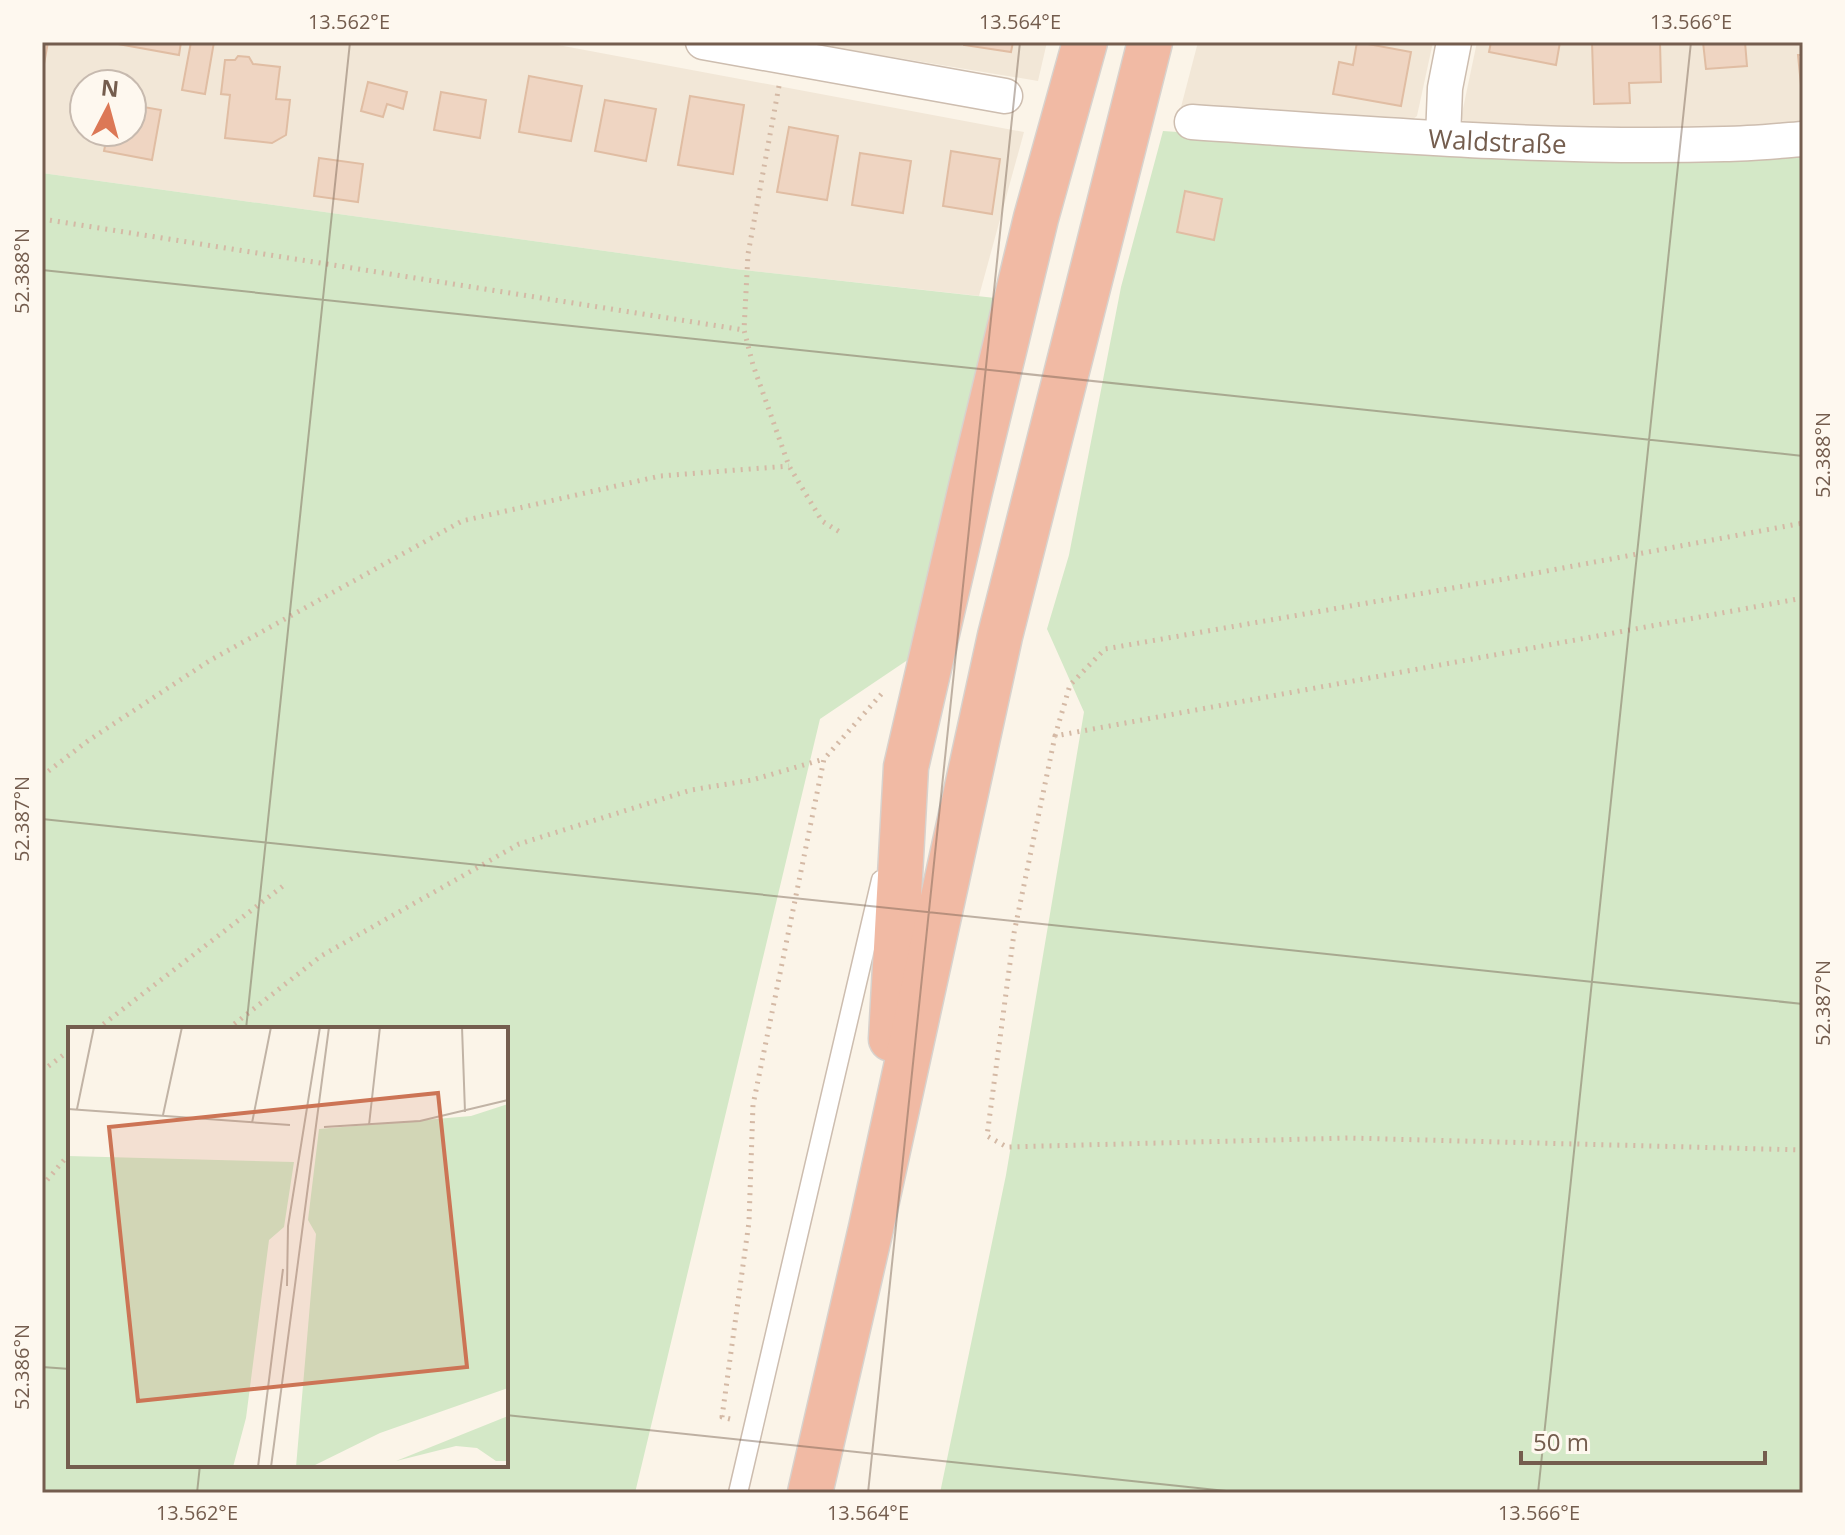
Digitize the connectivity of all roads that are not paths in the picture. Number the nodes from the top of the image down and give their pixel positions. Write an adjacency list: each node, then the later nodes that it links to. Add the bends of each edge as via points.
1 (703, 42): 5 (street)
2 (1085, 42): 10 (highway, via 1036,218)
3 (1150, 42): 11 (highway, via 1000,636)
4 (1454, 42): 8 (street)
5 (794, 53): 6 (street)
6 (1005, 96)
7 (1192, 122): 8 (street, Waldstraße)
8 (1443, 138): 9 (street, Waldstraße, via 1710,144)
9 (1803, 139)
10 (906, 767): 11 (highway, via 890,1054); 12 (lane)
11 (871, 1228): 13 (highway)
12 (738, 1493)
13 (810, 1493)

